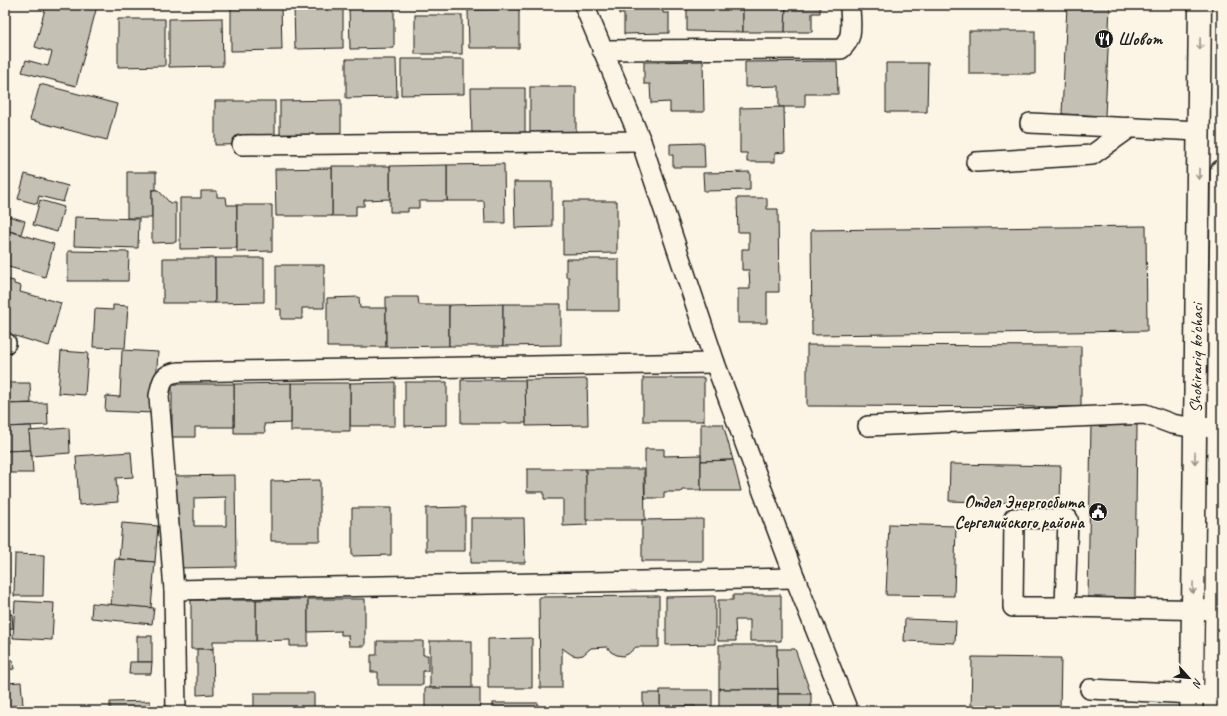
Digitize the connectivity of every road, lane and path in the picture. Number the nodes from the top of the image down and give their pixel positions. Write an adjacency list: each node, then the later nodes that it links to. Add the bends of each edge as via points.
1 (584, 5): 4 (street)
2 (850, 5): 4 (street, via 850,36 848,44 841,49)
3 (1200, 5): 7 (main road, Shokirariq ko'chasi, one-way to 7)
4 (602, 50): 8 (street)
5 (1030, 123): 6 (street)
6 (1131, 127): 7 (street); 10 (street, via 1092,155)
7 (1199, 131): 16 (main road, Shokirariq ko'chasi, one-way to 16)
8 (641, 141): 9 (street); 12 (street)
9 (242, 145)
10 (976, 162)
11 (1222, 171): 13 (main road, Shokirariq ko'chasi)
12 (715, 363): 17 (street); 18 (street, via 169,373 162,381 159,396)
13 (1221, 370): 15 (main road, Shokirariq ko'chasi)
14 (868, 426): 16 (street, via 1145,414 1172,424)
15 (1219, 427): 16 (street); 21 (main road, Shokirariq ko'chasi)
16 (1196, 428): 20 (main road, Shokirariq ko'chasi, one-way to 20)
17 (795, 578): 18 (street); 26 (street)
18 (174, 590): 25 (street)
19 (1065, 607): 19 (street, via 1068,519 1014,518 1013,607); 20 (street)
20 (1193, 610): 21 (street); 23 (main road, Shokirariq ko'chasi)
21 (1216, 610): 24 (main road, Shokirariq ko'chasi)
22 (1090, 689): 23 (street)
23 (1191, 703): 24 (street)
24 (1215, 703)
25 (176, 711)
26 (848, 711)

